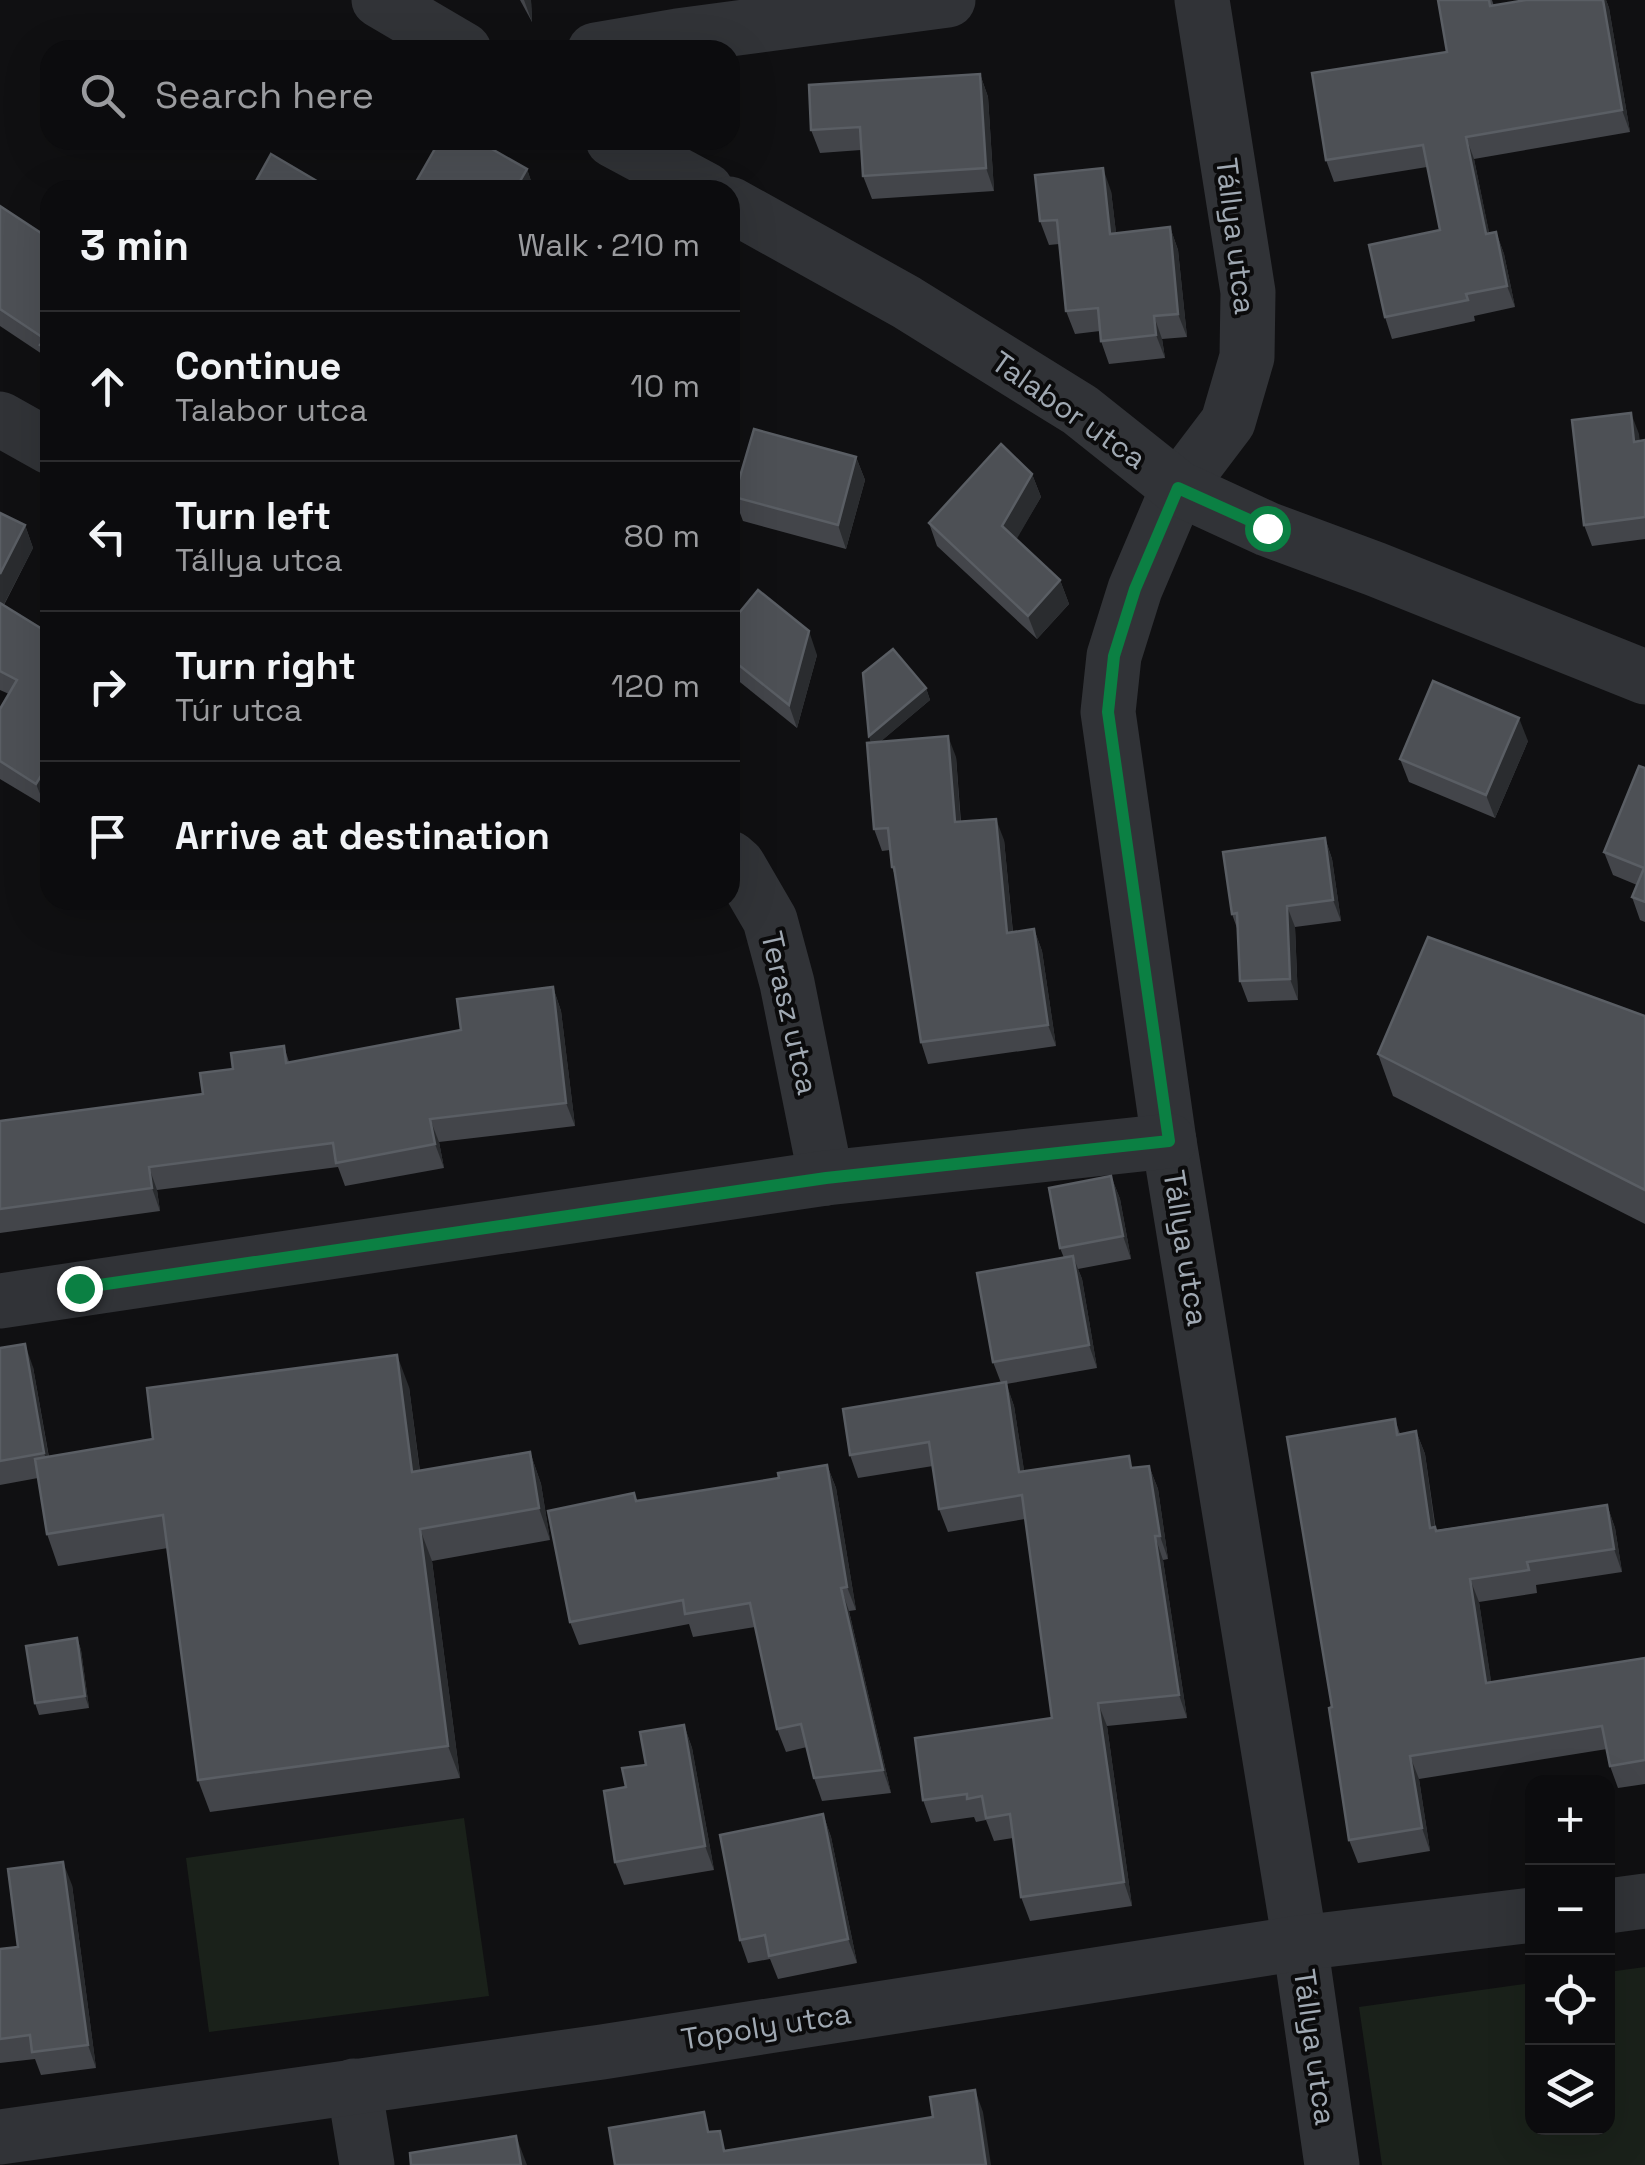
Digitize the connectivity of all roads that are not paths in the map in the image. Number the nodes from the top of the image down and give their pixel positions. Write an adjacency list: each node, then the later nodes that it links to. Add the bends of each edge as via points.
1 (379, 0): 5 (street)
2 (948, 0): 4 (street)
3 (1202, 0): 12 (street, Tállya utca, via 1248,292 1248,358 1228,422)
4 (676, 29): 6 (street)
5 (447, 40)
6 (634, 40)
7 (640, 150): 8 (street)
8 (686, 167)
9 (740, 210): 12 (street, Talabor utca, via 1080,410)
10 (0, 419): 11 (street)
11 (40, 441)
12 (1178, 488): 13 (street, Talabor utca, via 1267,528); 15 (street, Tállya utca, via 1114,656 1108,712)
13 (1634, 658)
14 (740, 868): 16 (street, Terasz utca, via 770,920)
15 (1169, 1141): 16 (street); 21 (street, Tállya utca)
16 (826, 1178): 17 (street)
17 (0, 1301)
18 (1645, 1901): 19 (street)
19 (1615, 1905)
20 (1525, 1916): 21 (street, Topoly utca)
21 (1300, 1944): 22 (street, Topoly utca); 25 (street, Tállya utca)
22 (354, 2086): 23 (street, Topoly utca); 24 (street)
23 (0, 2137)
24 (368, 2165)
25 (1332, 2165)

